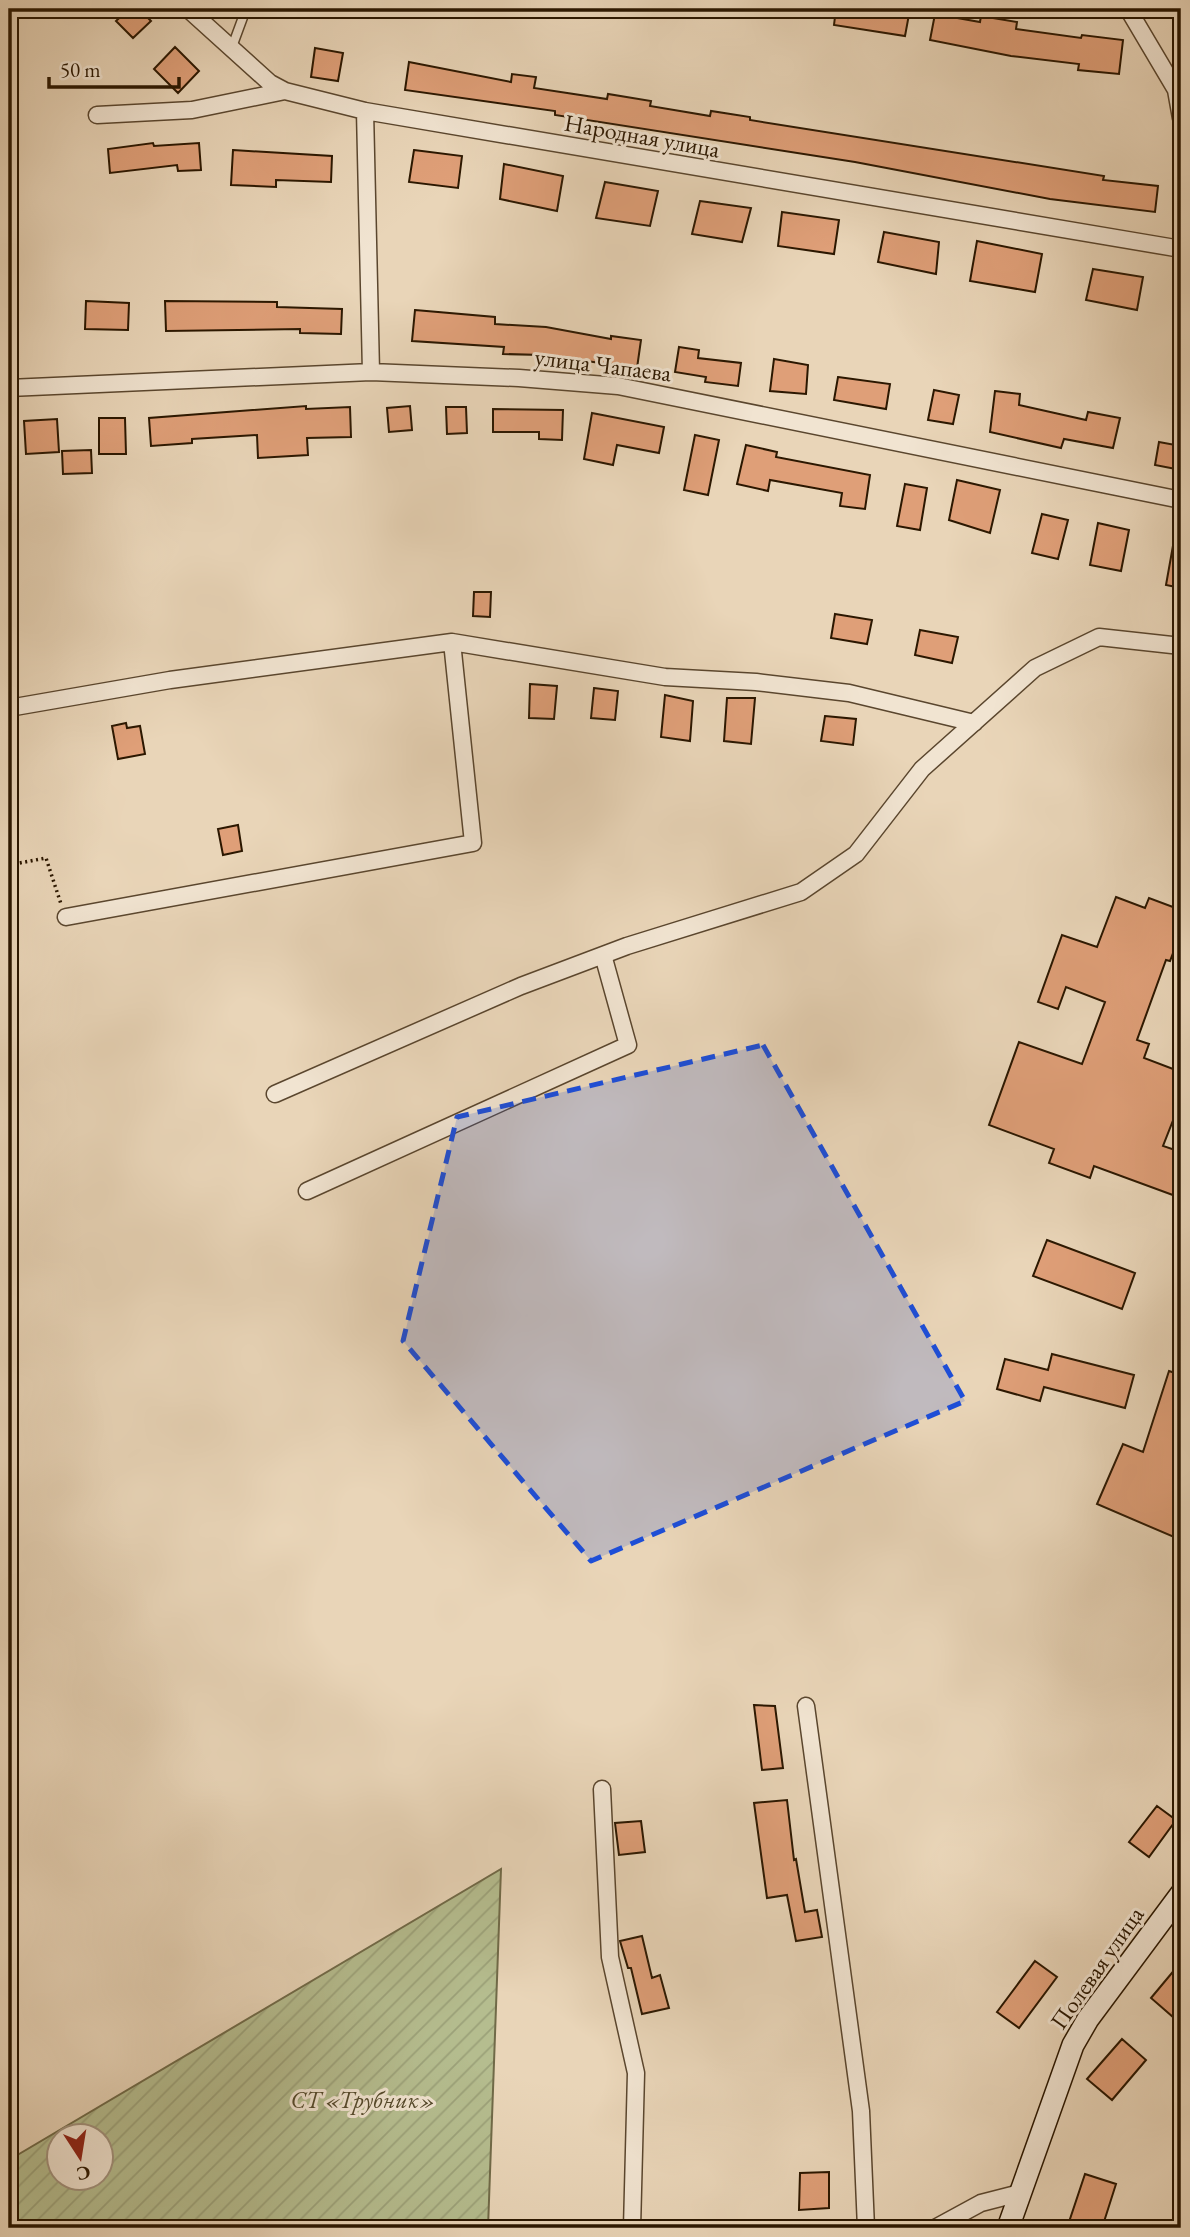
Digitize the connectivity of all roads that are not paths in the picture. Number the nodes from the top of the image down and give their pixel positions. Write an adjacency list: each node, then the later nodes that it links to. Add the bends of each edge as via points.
1 (188, 9): 4 (street)
2 (246, 9): 4 (lane)
3 (1128, 9): 8 (street, via 1176,90)
4 (232, 47): 5 (street)
5 (285, 92): 6 (street, Народная улица); 7 (street, Народная улица, via 192,110)
6 (365, 111): 9 (street, Народная улица); 10 (street)
7 (97, 115)
8 (1181, 118)
9 (1181, 249)
10 (371, 373): 11 (street, улица Чапаева); 12 (street, улица Чапаева, via 618,386)
11 (9, 388)
12 (1181, 500)
13 (452, 642): 15 (street, via 170,680); 16 (street, via 665,677 849,693); 17 (street, via 473,843)
14 (1181, 646): 16 (street, via 1099,637 1035,668)
15 (9, 708)
16 (974, 723): 18 (street, via 922,769 856,854 801,892)
17 (66, 917)
18 (603, 955): 19 (street); 20 (street, via 628,1045)
19 (275, 1094)
20 (307, 1191)
21 (806, 1706): 26 (street, via 861,2111)
22 (602, 1789): 25 (street, via 610,1957 636,2073)
23 (1181, 1894): 24 (street, Полевая улица, via 1073,2045)
24 (1020, 2193): 27 (street, via 981,2203); 28 (street, Полевая улица)
25 (632, 2228)
26 (866, 2228)
27 (935, 2228)
28 (1008, 2228)

